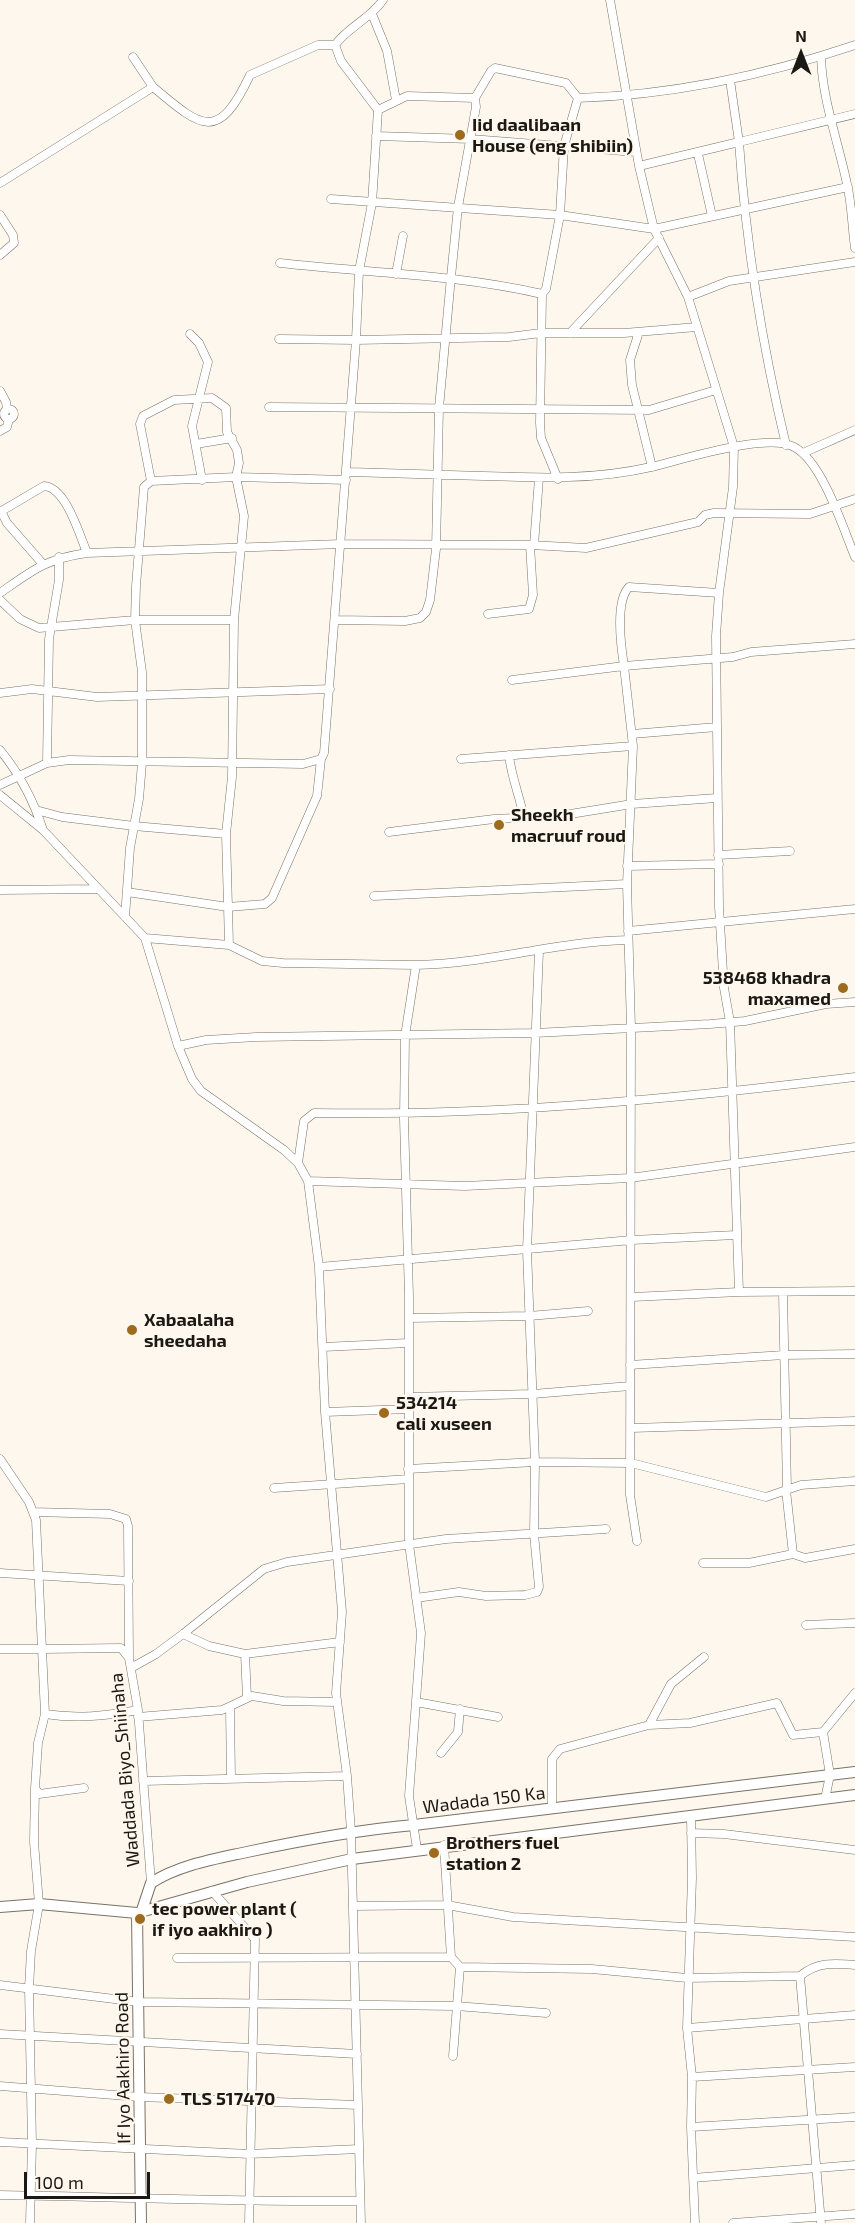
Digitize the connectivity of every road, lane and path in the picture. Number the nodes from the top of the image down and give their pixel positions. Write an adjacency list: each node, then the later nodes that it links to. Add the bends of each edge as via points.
1 (383, 0): 3 (street)
2 (610, 0): 10 (street)
3 (372, 14): 4 (street); 13 (street, via 387,51)
4 (335, 45): 9 (street, via 318,45 250,75 237,102 224,117 209,123 190,118); 14 (street, via 341,61)
5 (855, 45): 6 (street)
6 (822, 56): 8 (street); 16 (street, via 822,86)
7 (133, 57): 9 (street)
8 (730, 80): 10 (street); 19 (street)
9 (153, 87): 24 (street)
10 (626, 96): 12 (street); 21 (street)
11 (475, 98): 12 (street, via 495,68 567,83); 13 (street, via 407,96); 18 (street)
12 (578, 98): 20 (street)
13 (396, 100): 14 (street)
14 (378, 111): 17 (street)
15 (855, 114): 16 (street)
16 (833, 118): 19 (street); 25 (street)
17 (376, 136): 18 (street); 27 (street)
18 (471, 139): 20 (street); 28 (street)
19 (739, 142): 22 (street); 29 (street)
20 (564, 146): 21 (street); 31 (street)
21 (636, 152): 23 (street)
22 (698, 154): 23 (street); 32 (street)
23 (639, 166): 33 (street)
24 (0, 183)
25 (848, 187): 29 (street); 36 (street)
26 (331, 199): 27 (street)
27 (372, 203): 28 (street); 40 (street)
28 (458, 207): 31 (street); 42 (street)
29 (745, 209): 32 (street); 43 (street)
30 (0, 215): 37 (street, via 14,243)
31 (560, 215): 33 (street); 44 (street)
32 (712, 216): 33 (street)
33 (654, 229): 35 (street)
34 (403, 236): 41 (street)
35 (659, 238): 45 (street); 49 (street)
36 (855, 248)
37 (0, 255)
38 (280, 262): 40 (street)
39 (855, 262): 43 (street)
40 (359, 272): 41 (street); 53 (street)
41 (396, 274): 42 (street)
42 (451, 277): 44 (street); 51 (street)
43 (753, 278): 45 (street, via 729,281); 66 (street)
44 (542, 294): 48 (street)
45 (688, 297): 46 (street)
46 (697, 327): 47 (street); 54 (street)
47 (639, 332): 49 (street); 60 (street, via 630,360)
48 (541, 333): 49 (street); 51 (street); 61 (street)
49 (570, 333)
50 (190, 334): 56 (street, via 208,362)
51 (446, 337): 53 (street); 58 (street)
52 (279, 339): 53 (street)
53 (356, 340): 59 (street)
54 (716, 390): 60 (street, via 649,410); 67 (street)
55 (0, 391): 62 (street, via 7,410 14,413 7,427)
56 (197, 397): 64 (street, via 223,404 227,432); 65 (street, via 192,426); 76 (street, via 174,400 143,416 141,436)
57 (269, 407): 59 (street)
58 (439, 408): 59 (street); 61 (street); 70 (street)
59 (350, 409): 71 (street)
60 (637, 409): 61 (street); 69 (street)
61 (540, 411): 74 (street, via 541,438)
62 (0, 430)
63 (855, 430): 68 (street)
64 (232, 438): 65 (street); 72 (street, via 239,463)
65 (196, 444): 75 (street)
66 (786, 445): 67 (street); 68 (street)
67 (734, 447): 69 (street, via 680,457); 80 (street)
68 (803, 453): 78 (street)
69 (652, 467): 74 (street)
70 (438, 475): 71 (street); 73 (street); 82 (street)
71 (346, 476): 72 (street); 81 (street)
72 (236, 477): 75 (street); 84 (street, via 244,516)
73 (539, 478): 74 (street); 83 (street)
74 (558, 479)
75 (202, 480): 76 (street)
76 (151, 482): 85 (street, via 144,487)
77 (855, 499): 78 (street)
78 (835, 507): 80 (street, via 810,514); 88 (street)
79 (1, 511): 86 (street, via 44,486 51,487 65,501); 89 (street)
80 (730, 512): 83 (street, via 705,515 698,522 586,548); 91 (street)
81 (341, 544): 82 (street); 84 (street); 96 (street)
82 (436, 544): 83 (street); 96 (street, via 430,600 420,618)
83 (532, 545): 93 (street, via 533,595 529,609)
84 (241, 547): 85 (street); 95 (street)
85 (138, 551): 86 (street); 94 (street)
86 (87, 553): 87 (street)
87 (59, 557): 89 (street); 97 (street)
88 (855, 557)
89 (42, 563): 90 (street)
90 (0, 593)
91 (718, 593): 99 (street); 100 (street, via 629,587 621,609)
92 (0, 600): 97 (street, via 20,620 39,628)
93 (488, 614)
94 (135, 620): 95 (street); 97 (street); 106 (street)
95 (234, 620): 103 (street)
96 (336, 620): 102 (street)
97 (51, 627): 104 (street)
98 (855, 644): 99 (street)
99 (717, 658): 100 (street); 107 (street)
100 (624, 666): 101 (street); 108 (street)
101 (512, 680)
102 (330, 688): 103 (street); 112 (street)
103 (232, 690): 106 (street); 114 (street)
104 (48, 692): 105 (street, via 16,689); 106 (street, via 97,697); 115 (street)
105 (0, 693)
106 (142, 694): 116 (street)
107 (717, 727): 108 (street); 120 (street)
108 (632, 734): 109 (street)
109 (633, 746): 111 (street); 121 (street)
110 (0, 750): 117 (street)
111 (509, 755): 113 (street); 123 (street)
112 (321, 759): 114 (street, via 303,764); 136 (street, via 310,818 272,898 265,904)
113 (461, 759)
114 (231, 761): 116 (street); 127 (street)
115 (47, 763): 116 (street); 117 (street)
116 (142, 763): 124 (street)
117 (18, 778): 118 (street); 122 (street)
118 (0, 785)
119 (0, 795): 125 (street)
120 (717, 798): 121 (street); 129 (street)
121 (632, 804): 123 (street); 130 (street)
122 (36, 810): 124 (street); 125 (street)
123 (524, 818): 126 (street)
124 (134, 826): 127 (street); 134 (street)
125 (43, 830): 132 (street)
126 (389, 832)
127 (226, 834): 136 (street)
128 (790, 851): 129 (street)
129 (718, 859): 130 (street); 139 (street)
130 (627, 866): 131 (street)
131 (627, 884): 135 (street); 140 (street)
132 (98, 889): 133 (street); 138 (street)
133 (0, 890)
134 (127, 892): 136 (street); 138 (street)
135 (374, 896)
136 (228, 907): 143 (street)
137 (855, 909): 139 (street)
138 (125, 917): 141 (street)
139 (720, 922): 140 (street); 147 (street)
140 (628, 931): 142 (street)
141 (145, 938): 143 (street); 151 (street)
142 (628, 940): 144 (street); 148 (street)
143 (229, 945): 145 (street, via 262,961)
144 (539, 951): 145 (street, via 449,965); 149 (street)
145 (416, 965): 150 (street)
146 (855, 1002): 147 (street)
147 (730, 1022): 148 (street); 153 (street)
148 (632, 1028): 149 (street); 154 (street)
149 (535, 1033): 150 (street); 155 (street)
150 (405, 1036): 151 (street, via 256,1037); 156 (street)
151 (178, 1046): 158 (street, via 201,1091 249,1123)
152 (855, 1077): 153 (street)
153 (732, 1092): 154 (street); 159 (street)
154 (631, 1102): 155 (street); 160 (street)
155 (533, 1108): 156 (street); 162 (street)
156 (404, 1115): 158 (street, via 314,1113 304,1121); 163 (street)
157 (855, 1147): 159 (street)
158 (297, 1163): 161 (street)
159 (735, 1164): 160 (street); 164 (street)
160 (630, 1178): 162 (street); 165 (street)
161 (308, 1181): 163 (street); 168 (street)
162 (530, 1183): 163 (street); 166 (street)
163 (405, 1184): 167 (street)
164 (736, 1235): 165 (street); 170 (street)
165 (632, 1240): 166 (street); 172 (street)
166 (527, 1250): 167 (street); 174 (street)
167 (406, 1260): 168 (street); 175 (street)
168 (319, 1268): 177 (street)
169 (855, 1291): 171 (street)
170 (739, 1292): 171 (street); 172 (street)
171 (783, 1293): 179 (street)
172 (632, 1297): 180 (street)
173 (588, 1311): 174 (street)
174 (529, 1316): 175 (street); 182 (street)
175 (409, 1318): 176 (street)
176 (408, 1343): 177 (street); 183 (street)
177 (323, 1347): 185 (street)
178 (855, 1354): 179 (street)
179 (784, 1355): 180 (street); 187 (street)
180 (630, 1365): 181 (street)
181 (630, 1386): 182 (street); 188 (street)
182 (533, 1394): 183 (street); 190 (street)
183 (408, 1397): 184 (street)
184 (409, 1409): 185 (street); 192 (street)
185 (325, 1412): 195 (street)
186 (855, 1421): 187 (street)
187 (787, 1424): 188 (street); 197 (street)
188 (632, 1428): 191 (street)
189 (0, 1459): 198 (street)
190 (536, 1462): 191 (street); 192 (street); 200 (street)
191 (630, 1463): 197 (street, via 759,1496); 201 (street, via 630,1494)
192 (408, 1469): 193 (street)
193 (408, 1479): 195 (street); 202 (street)
194 (855, 1480): 197 (street)
195 (330, 1482): 196 (street); 205 (street)
196 (274, 1488)
197 (786, 1490): 204 (street)
198 (33, 1512): 208 (street); 209 (street, via 122,1516 128,1526)
199 (606, 1529): 200 (street)
200 (534, 1534): 202 (street); 210 (street, via 537,1592 486,1596 459,1592)
201 (638, 1541)
202 (410, 1544): 205 (street); 210 (street)
203 (855, 1549): 204 (street, via 805,1558)
204 (793, 1554): 206 (street, via 749,1563)
205 (337, 1555): 213 (street, via 264,1569); 214 (street, via 342,1612)
206 (703, 1563)
207 (0, 1573): 208 (street)
208 (40, 1577): 209 (street); 215 (street)
209 (129, 1581): 219 (street)
210 (416, 1598): 224 (street, via 421,1633)
211 (855, 1623): 212 (street)
212 (806, 1625)
213 (183, 1634): 217 (street, via 208,1646); 220 (street)
214 (340, 1642): 217 (street); 223 (street)
215 (42, 1648): 216 (street); 219 (street, Waddada Biyo_Shiinaha, via 121,1648); 228 (street)
216 (0, 1649)
217 (245, 1654): 222 (street)
218 (704, 1657): 230 (street, via 670,1684)
219 (129, 1658): 220 (street, Waddada Biyo_Shiinaha)
220 (131, 1668): 227 (street, Waddada Biyo_Shiinaha)
221 (855, 1693): 231 (street)
222 (247, 1697): 223 (street); 225 (street)
223 (337, 1702): 235 (street)
224 (416, 1702): 226 (street); 244 (street, via 409,1796)
225 (230, 1708): 227 (street); 236 (street)
226 (460, 1709): 229 (street); 232 (street, via 458,1732)
227 (138, 1713): 228 (street, via 68,1718); 237 (street, Waddada Biyo_Shiinaha)
228 (45, 1714): 238 (street, via 38,1743)
229 (498, 1717)
230 (649, 1725): 231 (street, via 690,1723 777,1703 793,1735); 242 (street, via 556,1752 552,1759)
231 (823, 1732): 234 (street)
232 (441, 1753)
233 (855, 1772): 234 (street, Wadada 150 Ka)
234 (830, 1775): 241 (street); 242 (street, Wadada 150 Ka)
235 (347, 1776): 236 (street); 245 (street)
236 (231, 1779): 237 (street)
237 (143, 1781): 251 (street, Waddada Biyo_Shiinaha)
238 (35, 1788): 239 (street, via 39,1794); 253 (street)
239 (84, 1788)
240 (855, 1796): 241 (street)
241 (825, 1799): 243 (street)
242 (552, 1809): 244 (street, Wadada 150 Ka)
243 (691, 1816): 246 (street); 247 (street)
244 (414, 1826): 245 (street, Wadada 150 Ka); 248 (street)
245 (351, 1831): 250 (street); 251 (street, Wadada 150 Ka, via 212,1860)
246 (691, 1833): 249 (street); 258 (street)
247 (444, 1845): 248 (street); 254 (street)
248 (417, 1849): 250 (street)
249 (855, 1850)
250 (352, 1859): 252 (street); 255 (street)
251 (151, 1883): 257 (street)
252 (212, 1891): 257 (street); 263 (street, via 255,1939)
253 (39, 1904): 256 (street); 257 (street); 269 (street)
254 (447, 1905): 255 (street); 258 (street, via 513,1917); 260 (street)
255 (354, 1906): 262 (street)
256 (0, 1907)
257 (139, 1911): 270 (street, If Iyo Aakhiro Road)
258 (690, 1927): 259 (street); 267 (street)
259 (855, 1937)
260 (451, 1957): 262 (street); 265 (street)
261 (177, 1958): 263 (street)
262 (355, 1959): 263 (street); 272 (street)
263 (255, 1960): 271 (street)
264 (855, 1965): 266 (street, via 812,1966)
265 (460, 1967): 267 (street, via 592,1969); 273 (street)
266 (800, 1976): 267 (street); 276 (street)
267 (687, 1978): 277 (street)
268 (0, 1985): 269 (street)
269 (30, 1988): 270 (street); 279 (street)
270 (139, 2002): 271 (street); 280 (street, If Iyo Aakhiro Road)
271 (254, 2004): 272 (street); 281 (street)
272 (356, 2006): 273 (street); 282 (street)
273 (456, 2006): 274 (street); 283 (street)
274 (546, 2013)
275 (855, 2015): 276 (street)
276 (804, 2019): 277 (street); 285 (street)
277 (687, 2028): 286 (street)
278 (0, 2034): 279 (street)
279 (29, 2036): 280 (street); 288 (street)
280 (139, 2043): 281 (street); 289 (street, If Iyo Aakhiro Road)
281 (252, 2050): 282 (street); 290 (street)
282 (357, 2054): 291 (street)
283 (453, 2056)
284 (855, 2067): 285 (street)
285 (808, 2071): 286 (street); 293 (street)
286 (692, 2077): 294 (street)
287 (0, 2086): 288 (street)
288 (31, 2088): 289 (street); 296 (street)
289 (140, 2097): 290 (street); 298 (street, If Iyo Aakhiro Road)
290 (251, 2101): 291 (street); 299 (street)
291 (358, 2105): 297 (street)
292 (855, 2117): 293 (street)
293 (813, 2120): 294 (street); 301 (street)
294 (691, 2127): 302 (street)
295 (0, 2142): 296 (street)
296 (32, 2144): 298 (street); 304 (street)
297 (359, 2149): 299 (street); 306 (street)
298 (140, 2150): 299 (street); 305 (street, If Iyo Aakhiro Road)
299 (249, 2154): 307 (street)
300 (855, 2165): 301 (street)
301 (816, 2168): 302 (street); 309 (street)
302 (693, 2178): 314 (street)
303 (0, 2195): 304 (street)
304 (31, 2195): 305 (street); 310 (street)
305 (141, 2197): 307 (street); 311 (street, If Iyo Aakhiro Road)
306 (360, 2201): 307 (street); 313 (street)
307 (249, 2202): 312 (street)
308 (855, 2214): 309 (street)
309 (820, 2221): 315 (street)
310 (30, 2223)
311 (141, 2223)
312 (249, 2223)
313 (361, 2223)
314 (695, 2223)
315 (733, 2223)

